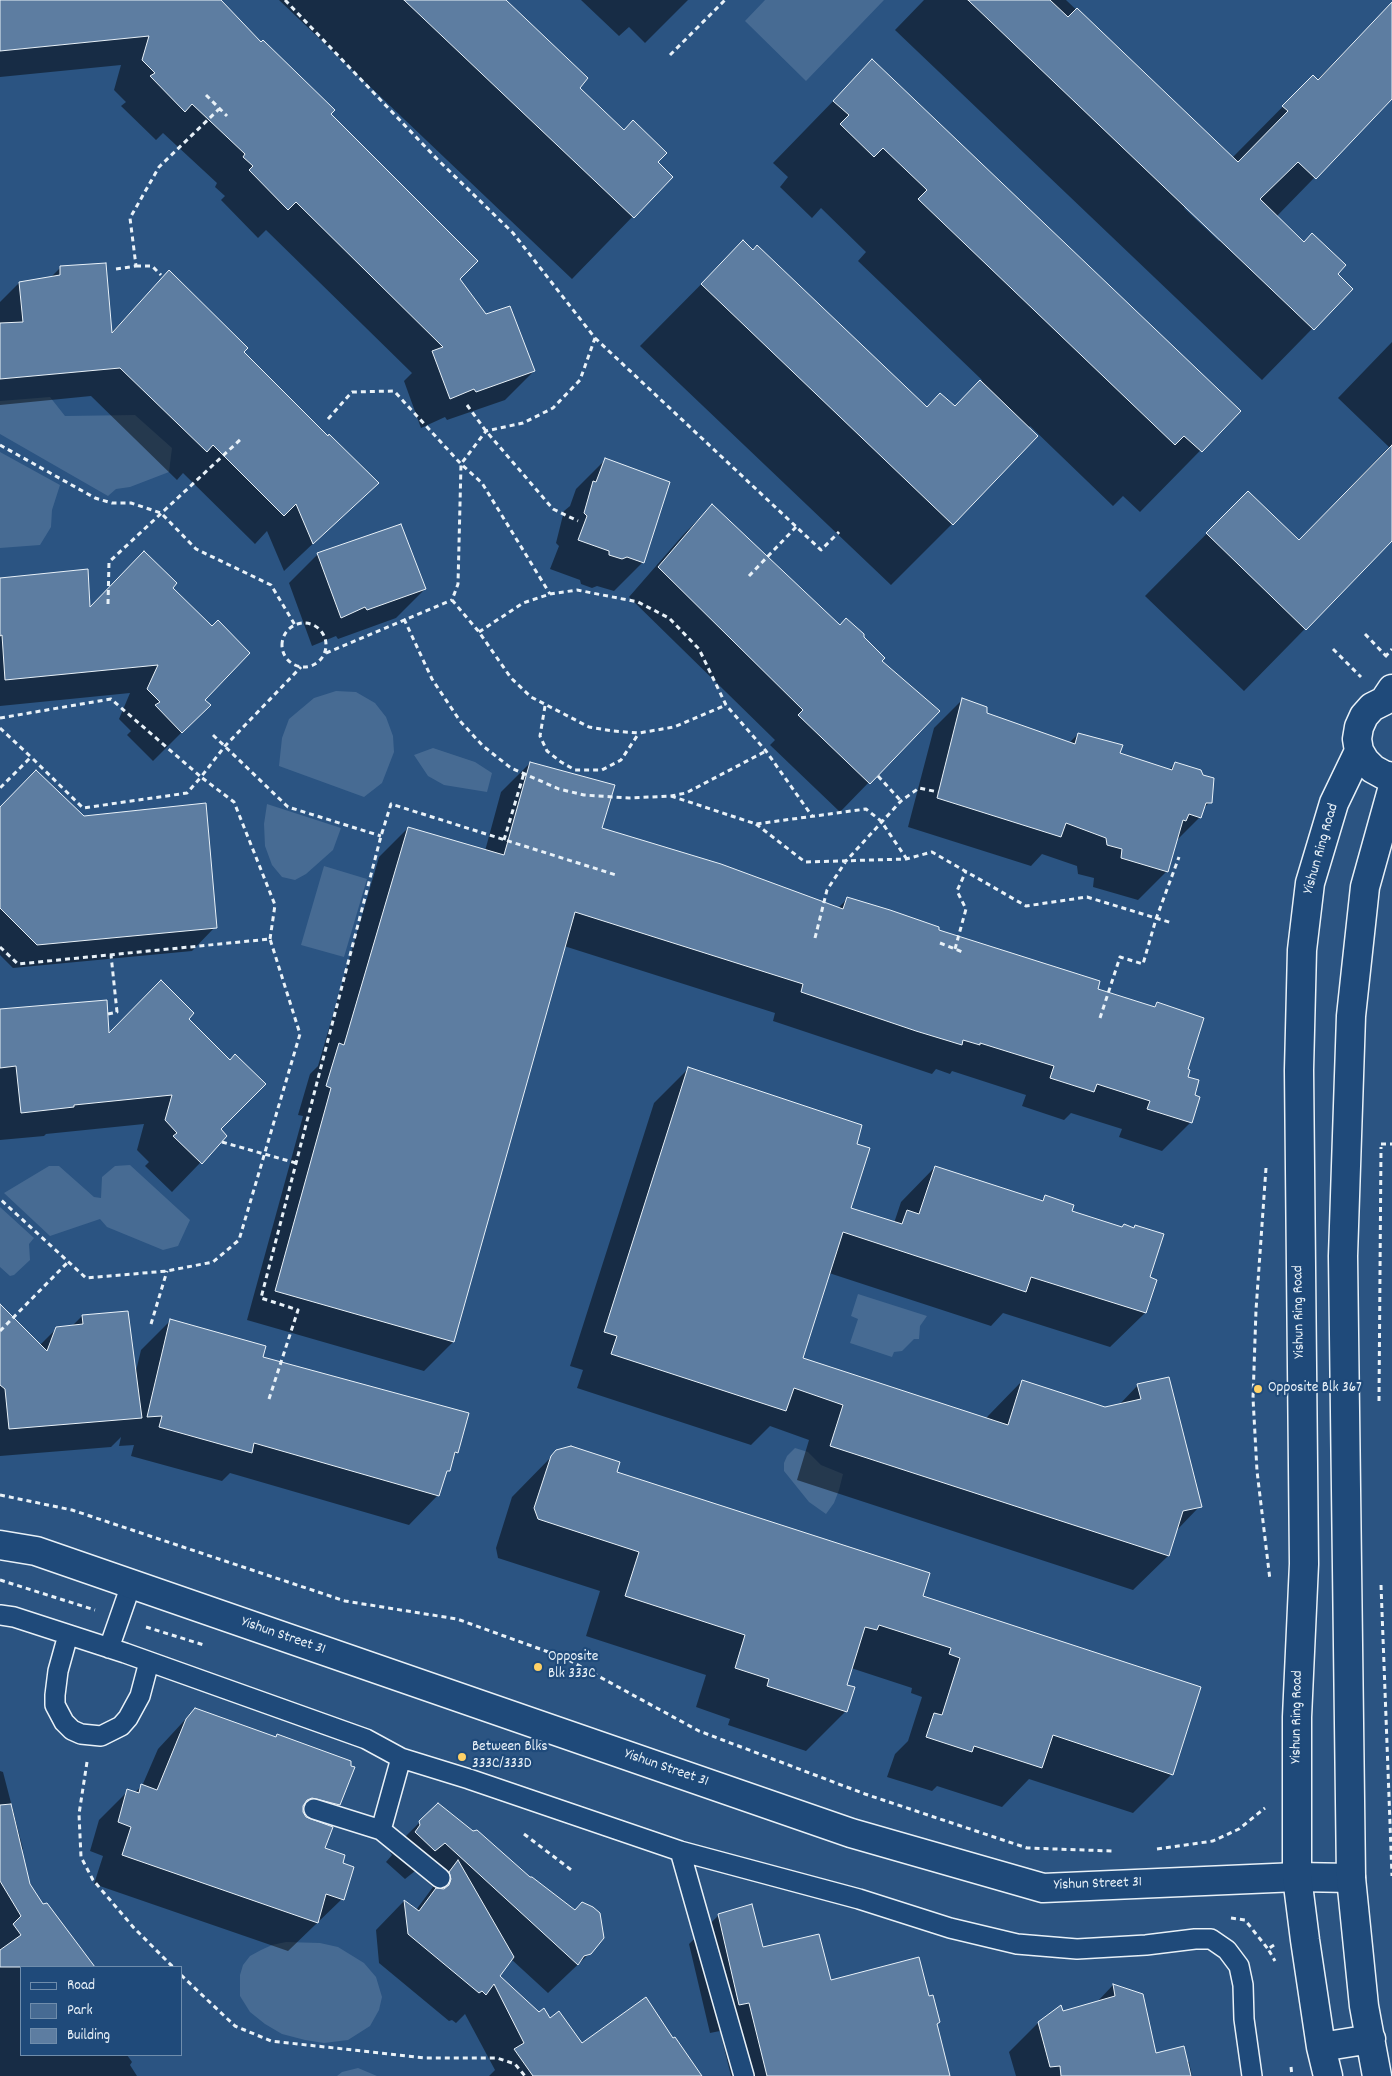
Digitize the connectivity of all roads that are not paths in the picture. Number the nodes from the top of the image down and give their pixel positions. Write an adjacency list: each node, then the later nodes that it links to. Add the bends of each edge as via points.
1 (1384, 693): 2 (main road, Yishun Ring Road, via 1359,727)
2 (1359, 751): 3 (main road, via 1373,769); 15 (main road, Yishun Ring Road, via 1334,803 1310,883 1302,950 1299,1097 1304,1564 1297,1717)
3 (1392, 776)
4 (1392, 790): 17 (main road, via 1365,887 1351,1026 1343,1256)
5 (0, 1545): 6 (main road, Yishun Street 31, via 36,1551)
6 (131, 1585): 9 (lane); 15 (main road, Yishun Street 31, via 851,1833 1043,1888)
7 (0, 1614): 8 (lane)
8 (68, 1634): 9 (lane); 10 (lane, via 55,1695 58,1714 72,1730 102,1736 121,1726 140,1696)
9 (110, 1648): 10 (lane)
10 (148, 1662): 11 (lane, via 366,1739)
11 (401, 1758): 13 (lane); 14 (lane)
12 (314, 1809): 13 (lane)
13 (381, 1830): 16 (lane)
14 (680, 1851): 20 (lane); 21 (lane, via 1017,1944 1077,1949 1211,1939 1227,1950 1239,1966)
15 (1298, 1877): 17 (main road, Yishun Street 31); 19 (main road, Yishun Ring Road)
16 (440, 1878)
17 (1351, 1878): 18 (main road, via 1364,2006)
18 (1371, 2039): 19 (main road); 23 (main road)
19 (1322, 2047): 22 (main road, Yishun Ring Road)
20 (744, 2076)
21 (1252, 2076)
22 (1328, 2076)
23 (1377, 2076)

